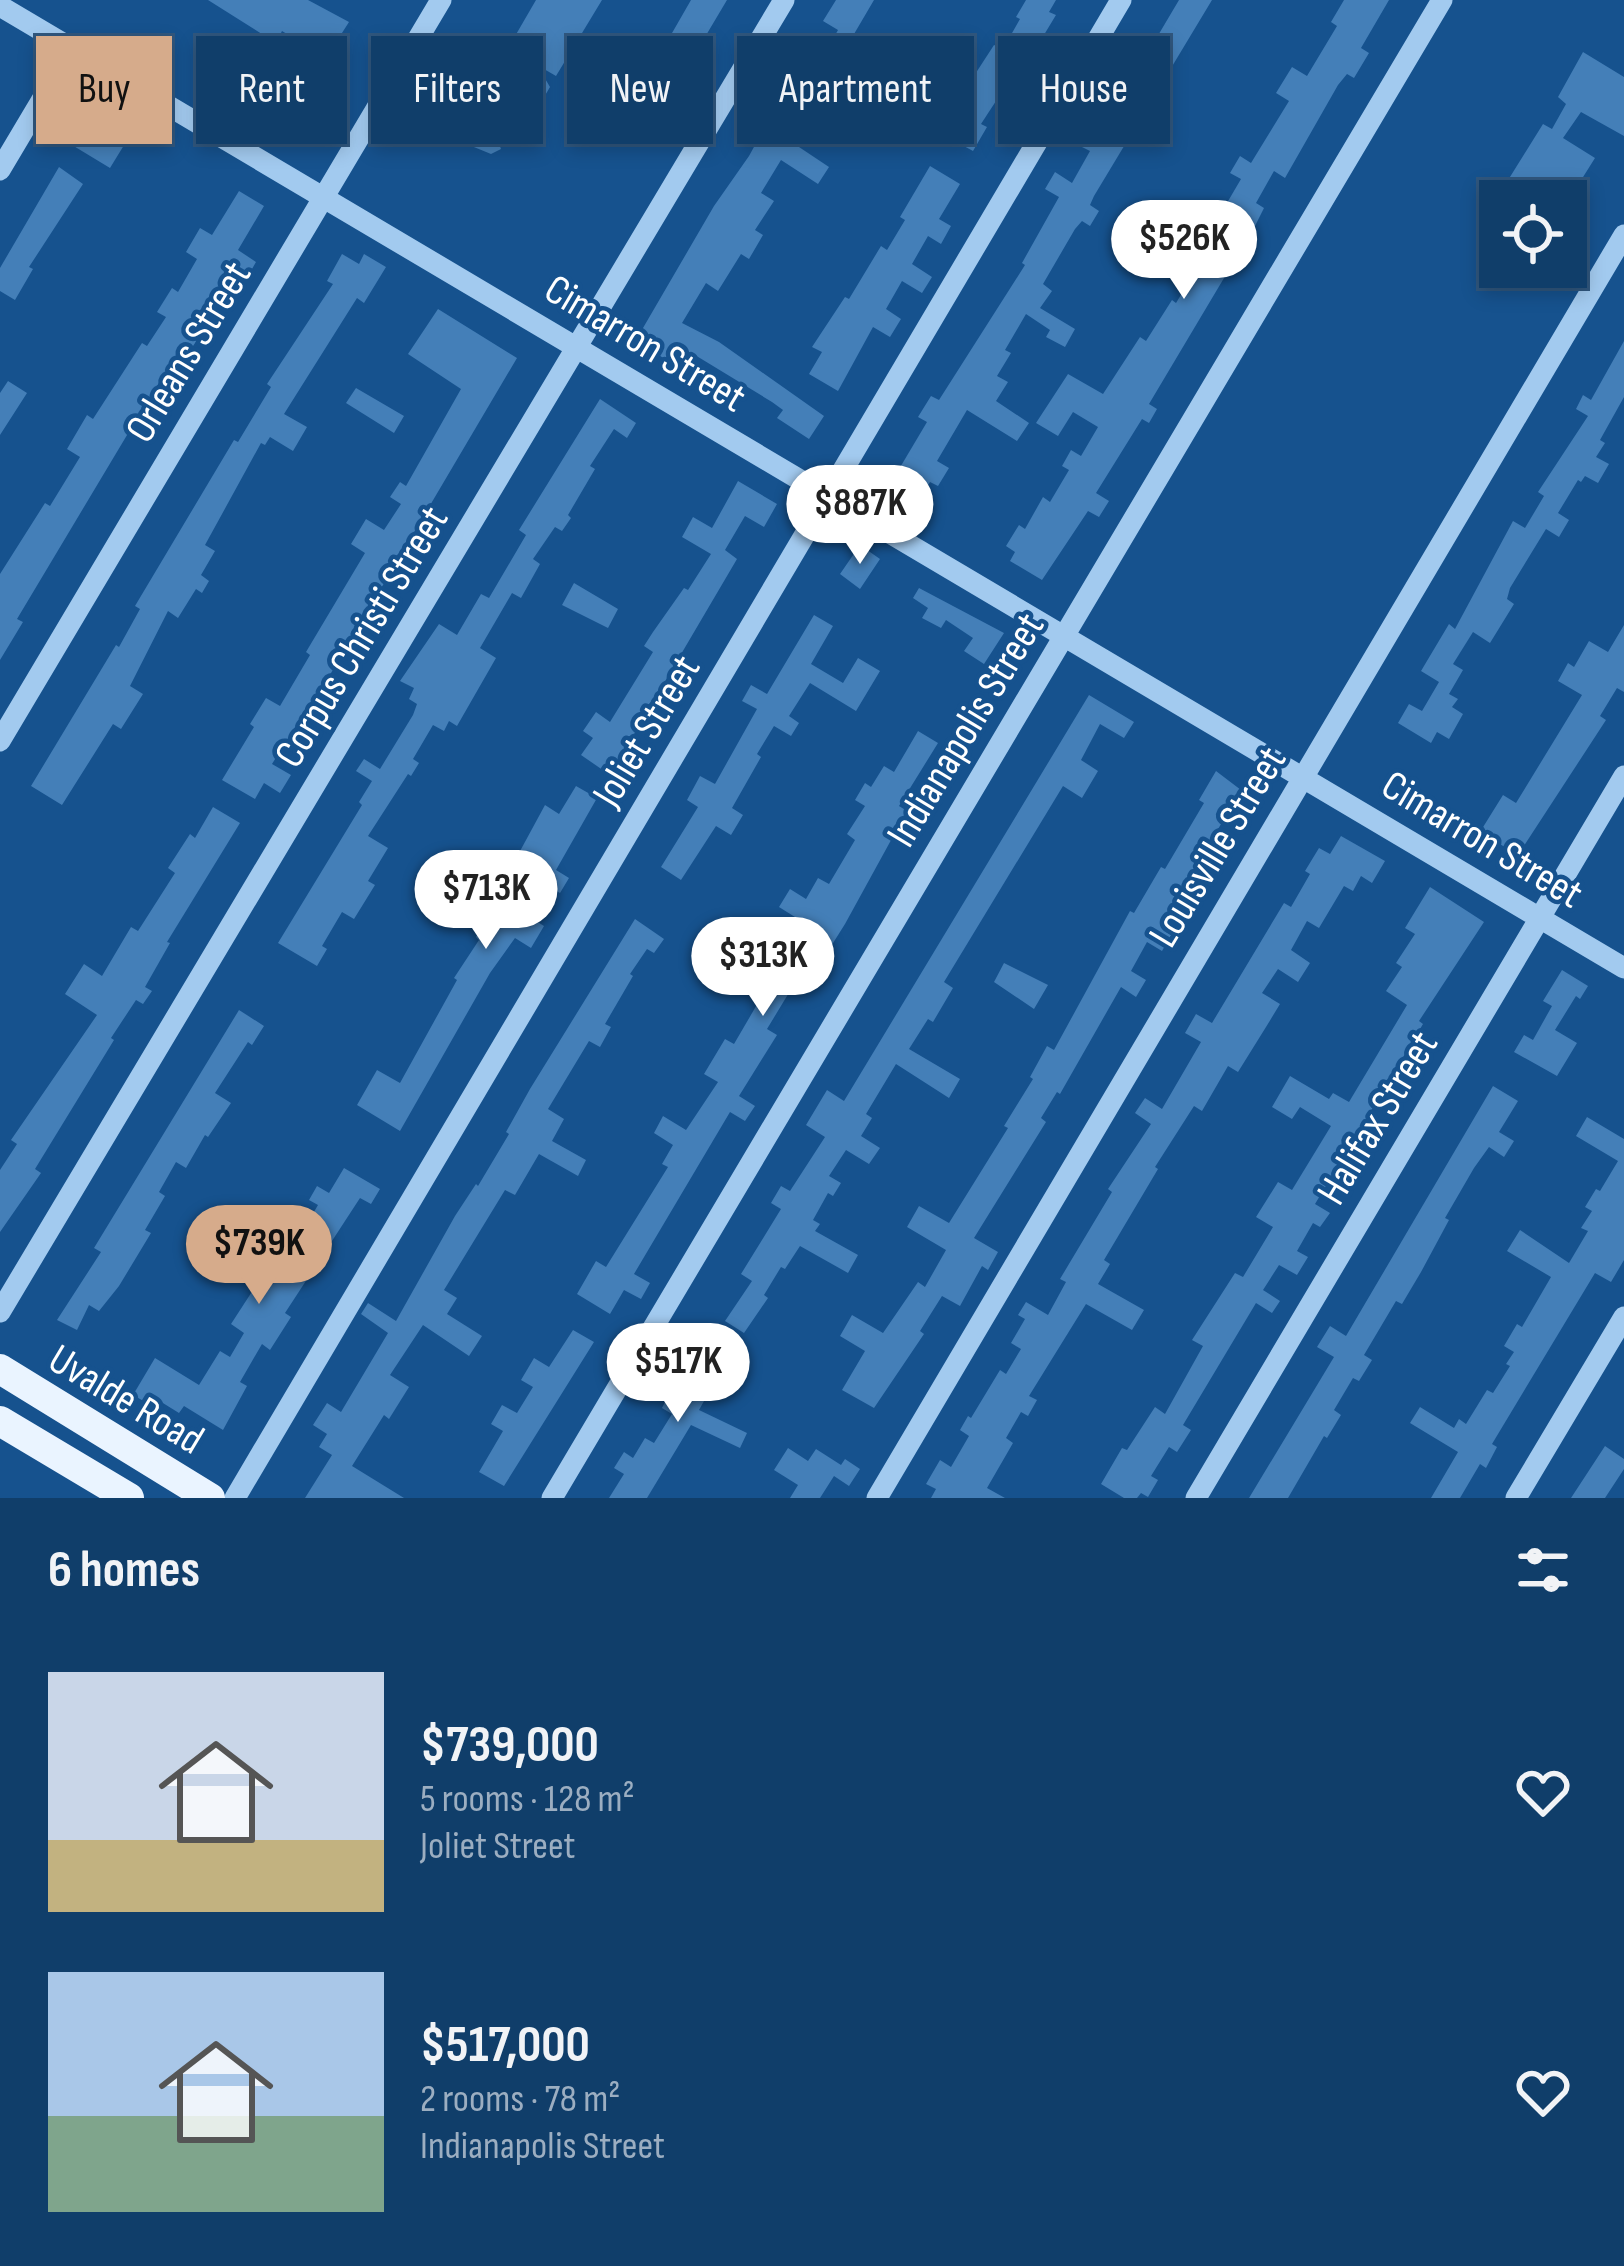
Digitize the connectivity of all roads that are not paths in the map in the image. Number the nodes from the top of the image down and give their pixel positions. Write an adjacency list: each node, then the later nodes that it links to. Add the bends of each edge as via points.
1 (441, 0): 10 (street, Orleans Street)
2 (784, 0): 12 (street, Corpus Christi Street)
3 (1121, 0): 13 (street, Joliet Street)
4 (1442, 0): 14 (street, Indianapolis Street)
5 (0, 6): 6 (street, Cimarron Street)
6 (50, 36)
7 (172, 108): 10 (street, Cimarron Street)
8 (36, 110): 9 (street)
9 (0, 170)
10 (323, 198): 12 (street, Cimarron Street); 15 (street, Orleans Street)
11 (1624, 235): 16 (street, Louisville Street)
12 (579, 347): 13 (street, Cimarron Street); 20 (street, Corpus Christi Street)
13 (829, 496): 14 (street, Cimarron Street); 26 (street, Joliet Street)
14 (1066, 635): 16 (street, Cimarron Street); 27 (street, Indianapolis Street)
15 (0, 741)
16 (1303, 776): 18 (street, Cimarron Street); 28 (street, Louisville Street)
17 (1624, 776): 18 (street, Halifax Street)
18 (1540, 917): 19 (street, Cimarron Street); 29 (street, Halifax Street)
19 (1624, 968)
20 (0, 1312)
21 (1624, 1317): 30 (street)
22 (0, 1369): 25 (main road, Uvalde Road)
23 (0, 1421): 24 (main road, Uvalde Road)
24 (129, 1498)
25 (210, 1498)
26 (235, 1498)
27 (552, 1498)
28 (877, 1498)
29 (1196, 1498)
30 (1516, 1498)

